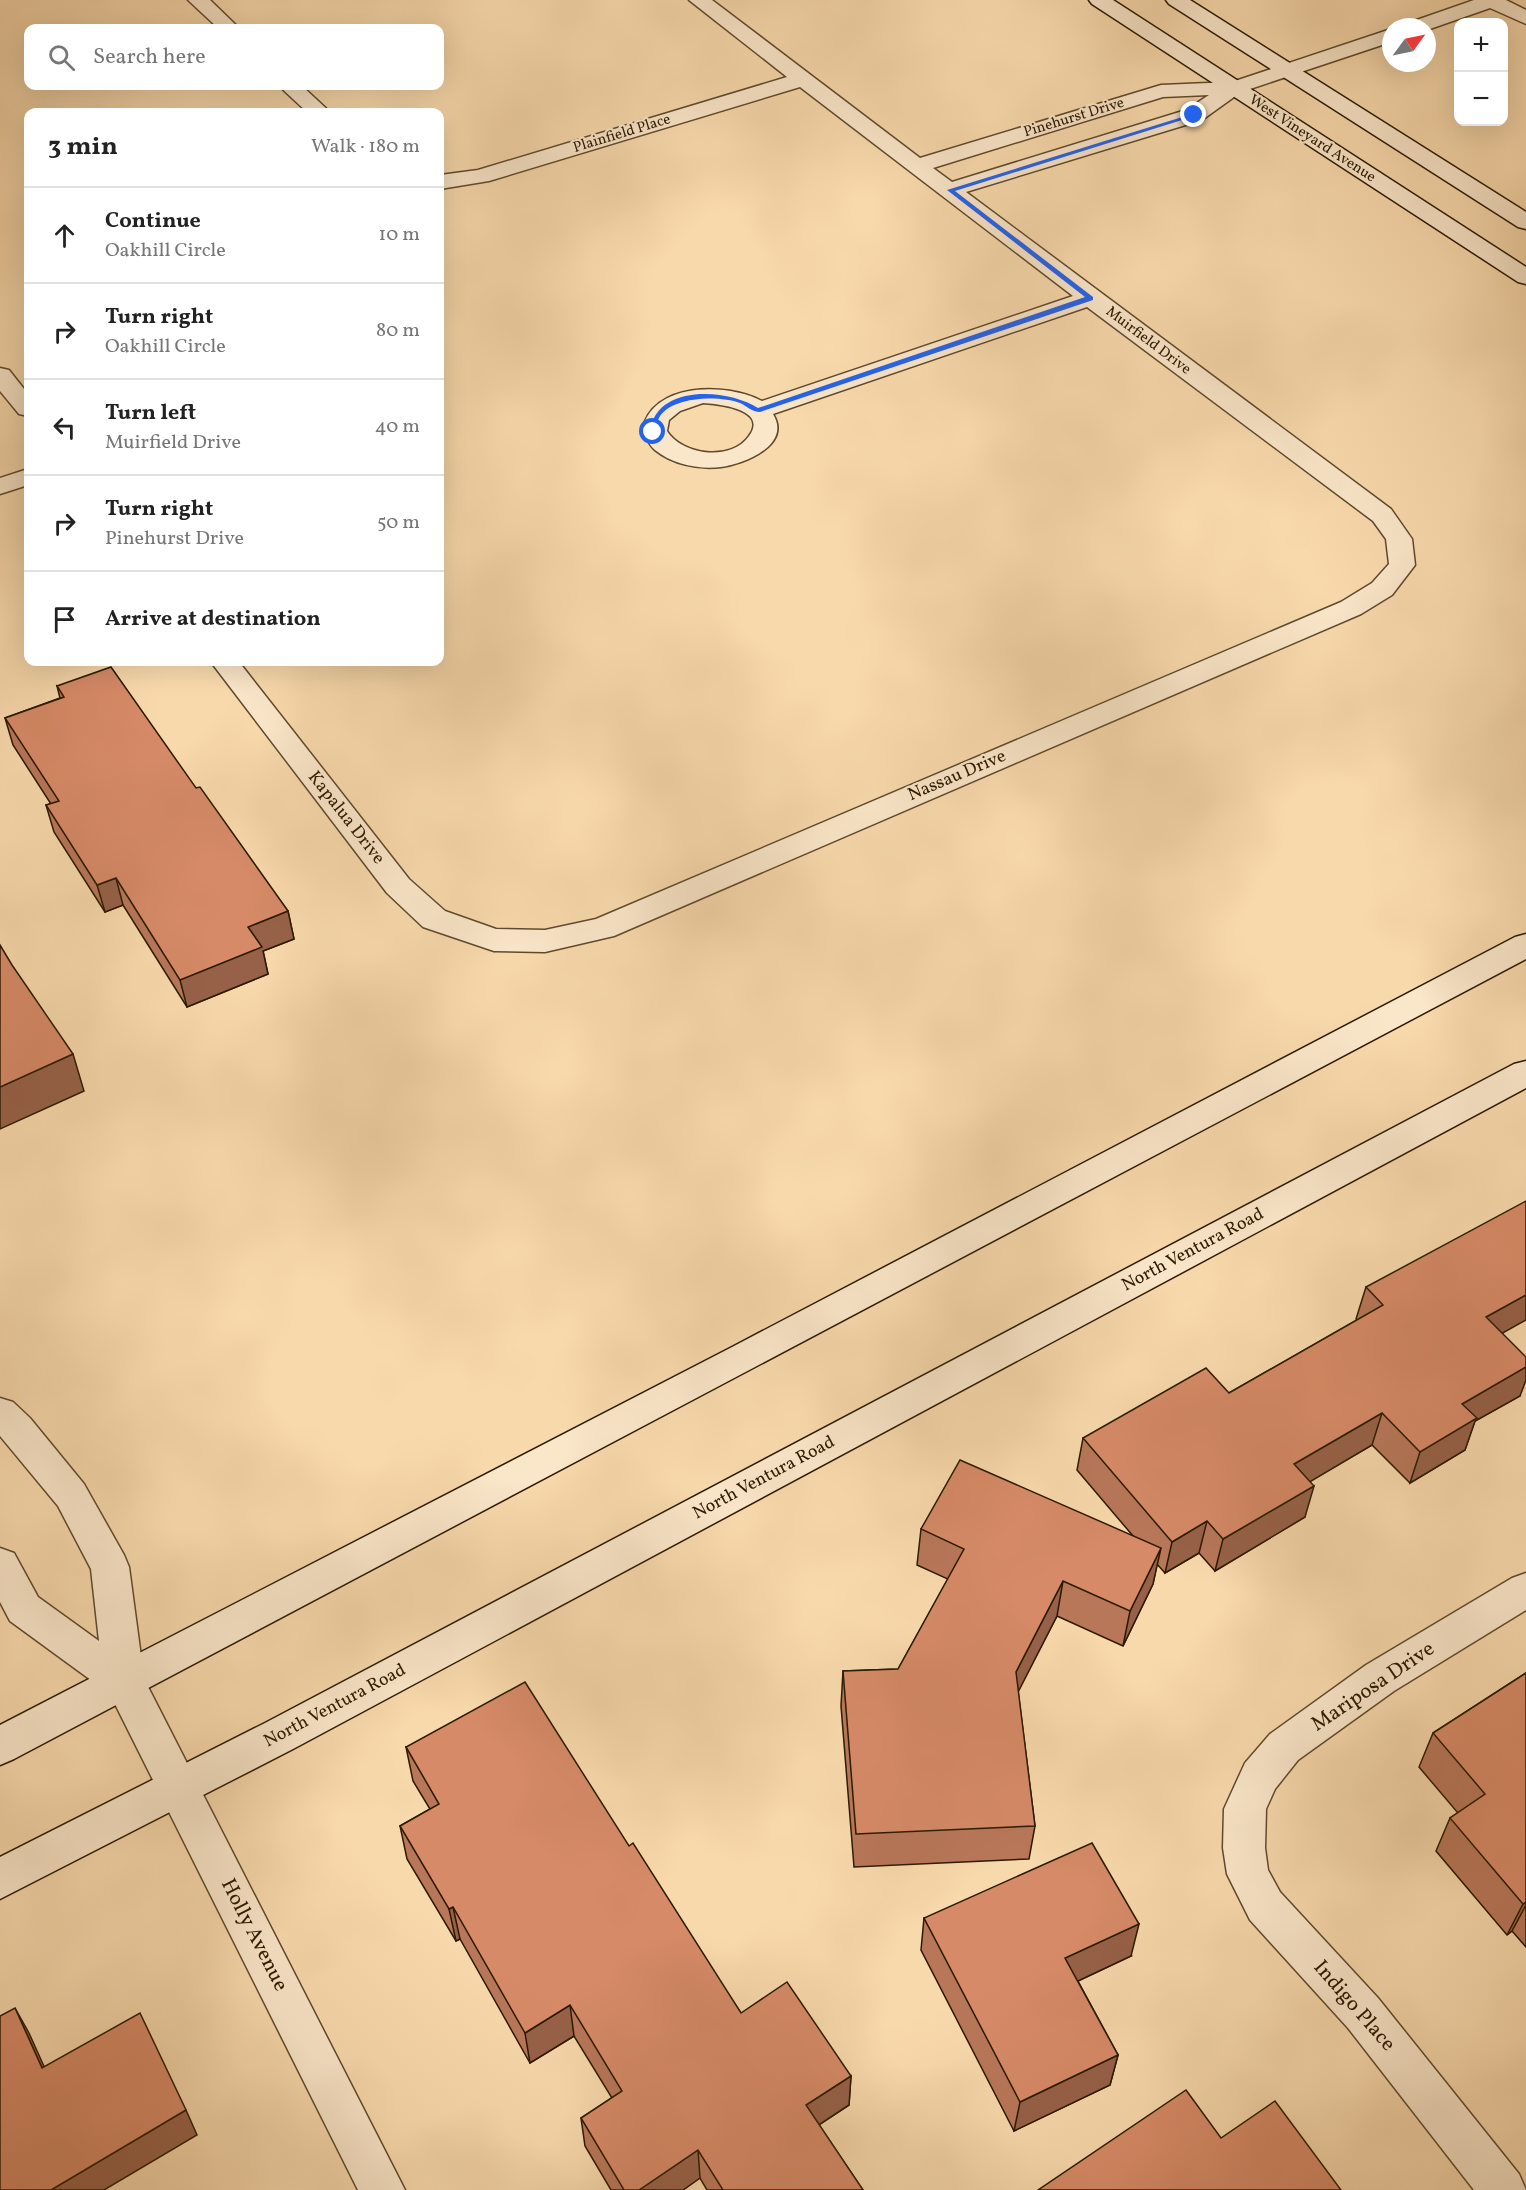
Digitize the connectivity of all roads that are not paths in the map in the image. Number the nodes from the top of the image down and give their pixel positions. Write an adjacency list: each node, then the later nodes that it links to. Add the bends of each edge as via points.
1 (198, 0): 8 (street)
2 (699, 0): 11 (street, Muirfield Drive)
3 (1099, 0): 12 (street, West Vineyard Avenue)
4 (1176, 0): 10 (street)
5 (1491, 0): 6 (street); 7 (street)
6 (1526, 18)
7 (1436, 20)
8 (225, 24)
9 (1382, 38): 10 (street, Pinehurst Drive)
10 (1289, 70): 12 (street, Pinehurst Drive); 18 (street)
11 (803, 79): 15 (street, Muirfield Drive); 16 (street, Plainfield Place, via 481,176)
12 (1234, 88): 15 (street, Pinehurst Drive, via 1161,91); 17 (street, Pinehurst Drive, via 1194,115); 19 (street, West Vineyard Avenue)
13 (294, 90): 14 (street)
14 (315, 108)
15 (917, 166): 17 (street, Muirfield Drive)
16 (444, 181)
17 (950, 190): 20 (street, Muirfield Drive)
18 (1526, 222)
19 (1526, 277)
20 (1090, 298): 23 (street); 26 (street, Muirfield Drive, via 1382,515 1399,539)
21 (0, 375): 22 (street)
22 (24, 404)
23 (758, 411)
24 (24, 478): 25 (street)
25 (0, 486)
26 (1402, 565): 28 (street, Nassau Drive, via 1382,589 1351,608 603,928 545,941)
27 (228, 666): 28 (street, Kapalua Drive, via 398,886 434,919)
28 (494, 940)
29 (1526, 945): 34 (street)
30 (1526, 1073): 36 (street, North Ventura Road)
31 (0, 1413): 34 (street, Holly Avenue, via 71,1495 110,1567)
32 (0, 1565): 34 (street, Holly Avenue, via 24,1609)
33 (1526, 1590): 37 (street, Mariposa Drive, via 1380,1678 1284,1747 1260,1776)
34 (124, 1681): 35 (street); 36 (street, Holly Avenue)
35 (0, 1746)
36 (179, 1788): 38 (street, North Ventura Road); 39 (street, Holly Avenue)
37 (1245, 1809): 40 (street, Indigo Place, via 1248,1874 1265,1906 1363,2013)
38 (0, 1879)
39 (382, 2190)
40 (1503, 2190)

